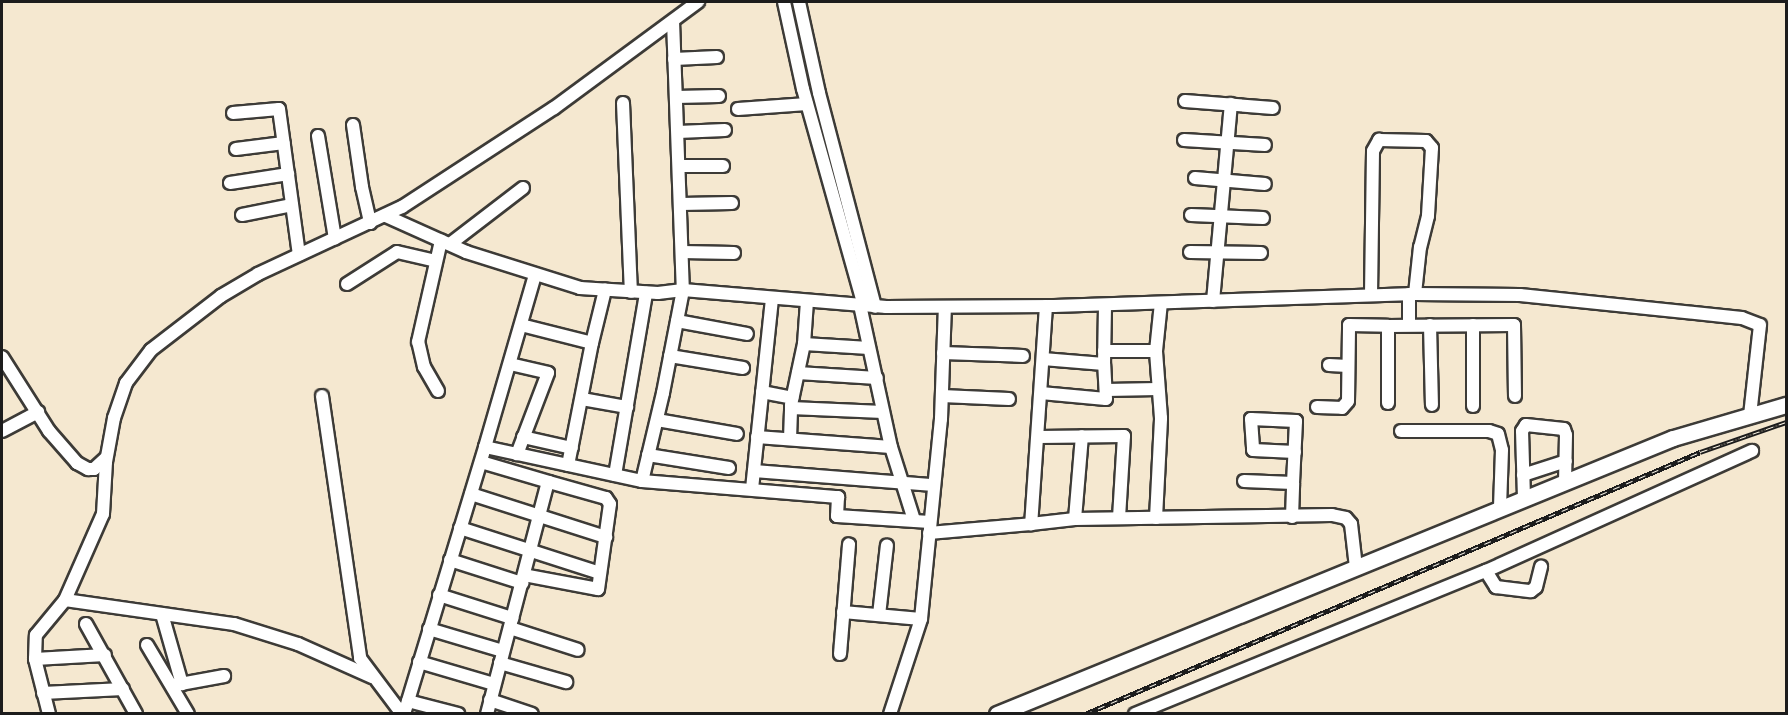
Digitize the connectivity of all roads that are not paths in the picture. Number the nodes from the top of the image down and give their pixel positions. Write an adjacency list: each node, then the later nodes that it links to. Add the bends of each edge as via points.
1 (698, 2): 4 (street)
2 (784, 2): 11 (street)
3 (799, 2): 64 (street)
4 (673, 21): 6 (street); 38 (street, via 545,114)
5 (717, 57): 6 (street)
6 (674, 59): 8 (street)
7 (719, 96): 8 (street)
8 (676, 97): 18 (street)
9 (1185, 100): 12 (street)
10 (623, 103): 55 (street)
11 (807, 104): 14 (street); 64 (street)
12 (1231, 104): 13 (street); 22 (street)
13 (1273, 108)
14 (738, 109)
15 (233, 113): 21 (street, via 279,109)
16 (353, 125): 41 (street)
17 (725, 129): 18 (street)
18 (678, 132): 25 (street)
19 (318, 136): 42 (street)
20 (1184, 140): 22 (street)
21 (284, 143): 24 (street); 27 (street)
22 (1228, 143): 23 (street); 29 (street)
23 (1265, 145)
24 (236, 149)
25 (679, 166): 26 (street); 34 (street)
26 (723, 166)
27 (288, 174): 30 (street); 35 (street)
28 (1195, 178): 29 (street)
29 (1225, 180): 31 (street); 39 (street)
30 (230, 183)
31 (1265, 183)
32 (523, 188): 43 (street)
33 (732, 203): 34 (street)
34 (681, 204): 44 (street)
35 (292, 205): 36 (street); 49 (street)
36 (242, 215)
37 (1191, 215): 39 (street)
38 (386, 216): 41 (street); 43 (street)
39 (1222, 216): 40 (street); 46 (street)
40 (1263, 218)
41 (370, 223): 42 (street)
42 (334, 239): 49 (street)
43 (445, 242): 50 (street); 51 (street)
44 (682, 252): 47 (street); 54 (street)
45 (1190, 252): 46 (street)
46 (1218, 252): 48 (street); 61 (street)
47 (734, 253)
48 (1261, 253)
49 (299, 255): 126 (street, via 221,296 151,350 126,383)
50 (436, 261): 52 (street, via 397,252); 92 (street, via 418,342 424,367)
51 (535, 275): 53 (street, via 580,288); 68 (street)
52 (347, 284)
53 (605, 290): 55 (street); 74 (street)
54 (683, 290): 56 (street); 59 (street); 67 (street)
55 (631, 292): 56 (street)
56 (646, 293): 105 (street)
57 (1412, 294): 58 (street); 58 (street, via 1428,216 1432,148 1426,141 1379,140 1374,151); 72 (street); 109 (street, via 1520,295 1754,321 1760,325)
58 (1371, 295): 61 (street)
59 (772, 298): 60 (street); 93 (street)
60 (807, 301): 64 (street); 75 (street)
61 (1213, 301): 62 (street)
62 (1161, 303): 63 (street); 77 (street)
63 (1105, 304): 65 (street); 82 (street)
64 (866, 306): 66 (street); 76 (street)
65 (1046, 306): 66 (street); 83 (street)
66 (945, 307): 78 (street)
67 (677, 321): 73 (street); 79 (street)
68 (521, 325): 74 (street); 84 (street)
69 (1430, 325): 70 (street); 72 (street); 102 (street)
70 (1473, 325): 97 (street, via 1514,325); 104 (street)
71 (1388, 326): 72 (street); 86 (street, via 1349,325); 101 (street)
72 (1409, 326)
73 (747, 334)
74 (592, 343): 98 (street)
75 (804, 344): 76 (street); 88 (street)
76 (870, 348): 89 (street)
77 (1156, 351): 82 (street); 90 (street)
78 (943, 353): 80 (street); 96 (street)
79 (670, 356): 87 (street); 110 (street)
80 (1023, 356)
81 (2, 357): 107 (street)
82 (1104, 358): 83 (street); 91 (street)
83 (1043, 359): 94 (street)
84 (510, 364): 116 (street, via 548,373); 119 (street)
85 (1329, 365): 86 (street)
86 (1348, 366): 106 (street, via 1346,405)
87 (743, 368)
88 (798, 373): 89 (street); 100 (street)
89 (877, 378): 108 (street)
90 (1158, 389): 91 (street); 148 (street, via 1161,418)
91 (1106, 390): 94 (street, via 1106,399)
92 (438, 391)
93 (762, 392): 100 (street); 117 (street)
94 (1041, 393): 114 (street)
95 (322, 396): 182 (street, via 356,641 360,658)
96 (942, 396): 99 (street); 140 (street)
97 (1515, 396)
98 (582, 399): 105 (street); 121 (street)
99 (1010, 399)
100 (792, 403): 108 (street); 118 (street)
101 (1388, 403)
102 (1432, 405)
103 (1786, 405): 109 (main road)
104 (1473, 406)
105 (627, 407): 132 (street)
106 (1317, 407)
107 (38, 412): 111 (street); 126 (street, via 77,462 94,469)
108 (884, 412): 120 (street)
109 (1750, 416): 137 (main road, via 1673,438)
110 (657, 420): 113 (street); 125 (street)
111 (2, 431)
112 (1401, 431): 144 (street, via 1490,431 1498,435 1502,440)
113 (737, 434)
114 (1039, 436): 115 (street); 151 (street)
115 (1082, 436): 147 (street, via 1124,436); 149 (street)
116 (523, 437): 121 (street); 124 (street)
117 (757, 437): 118 (street); 131 (street)
118 (790, 439): 120 (street)
119 (485, 447): 124 (street); 128 (street)
120 (891, 447): 138 (street)
121 (572, 448): 129 (street)
122 (1752, 451): 161 (street)
123 (1294, 452): 139 (street)
124 (517, 454): 129 (street)
125 (648, 455): 130 (street); 134 (street)
126 (106, 458): 165 (street, via 103,514)
127 (1566, 461): 133 (street); 133 (street, via 1564,429 1526,425 1522,431); 137 (street)
128 (480, 462): 136 (street); 142 (street)
129 (568, 465): 132 (street)
130 (729, 468)
131 (754, 471): 138 (street); 141 (street)
132 (615, 475): 134 (street)
133 (1523, 475): 143 (street)
134 (642, 481): 141 (street)
135 (1244, 481): 139 (street)
136 (549, 482): 145 (street); 154 (street, via 606,498 610,504)
137 (1565, 482): 143 (main road)
138 (902, 483): 140 (street); 150 (street)
139 (1293, 483): 146 (street)
140 (933, 485): 153 (street)
141 (752, 489): 150 (street, via 838,497 837,516)
142 (471, 494): 145 (street); 152 (street)
143 (1524, 498): 144 (main road)
144 (1500, 508): 159 (main road)
145 (540, 516): 154 (street); 157 (street)
146 (1292, 517): 148 (street); 159 (street, via 1332,515 1346,519 1353,533)
147 (1119, 518): 148 (street); 149 (street)
148 (1156, 518)
149 (1075, 519): 151 (street)
150 (914, 520): 153 (street)
151 (1031, 524): 153 (street)
152 (460, 528): 157 (street); 158 (street)
153 (929, 528): 169 (street)
154 (606, 537): 162 (street)
155 (849, 544): 166 (street)
156 (887, 545): 168 (street)
157 (530, 551): 162 (street); 163 (street)
158 (450, 560): 163 (street); 164 (street)
159 (1356, 567): 198 (main road)
160 (1541, 567): 161 (street, via 1536,587 1531,591 1496,586)
161 (1485, 571): 199 (street)
162 (600, 573): 163 (street, via 597,589)
163 (523, 579): 170 (street)
164 (439, 595): 170 (street); 172 (street)
165 (65, 600): 167 (street); 178 (street, via 36,635)
166 (843, 612): 168 (street); 176 (street)
167 (162, 614): 182 (street, via 259,631); 185 (street)
168 (879, 615): 169 (street)
169 (921, 619): 197 (street)
170 (511, 623): 174 (street); 175 (street)
171 (86, 624): 177 (street)
172 (429, 629): 175 (street); 179 (street)
173 (147, 645): 185 (street)
174 (578, 650)
175 (504, 651): 180 (street)
176 (840, 654)
177 (105, 656): 178 (street); 186 (street)
178 (34, 658): 187 (street)
179 (419, 662): 184 (street); 189 (street)
180 (500, 663): 183 (street); 184 (street)
181 (224, 676): 185 (street)
182 (375, 678): 193 (street)
183 (566, 682)
184 (494, 684): 188 (street)
185 (176, 685): 192 (street)
186 (123, 689): 187 (street); 191 (street)
187 (43, 693): 190 (street)
188 (490, 700): 195 (street); 196 (street)
189 (408, 701): 193 (street); 194 (street)
190 (49, 714)
191 (136, 714)
192 (188, 714)
193 (403, 714)
194 (458, 714)
195 (487, 714)
196 (532, 714)
197 (890, 714)
198 (997, 714)
199 (1135, 714)

